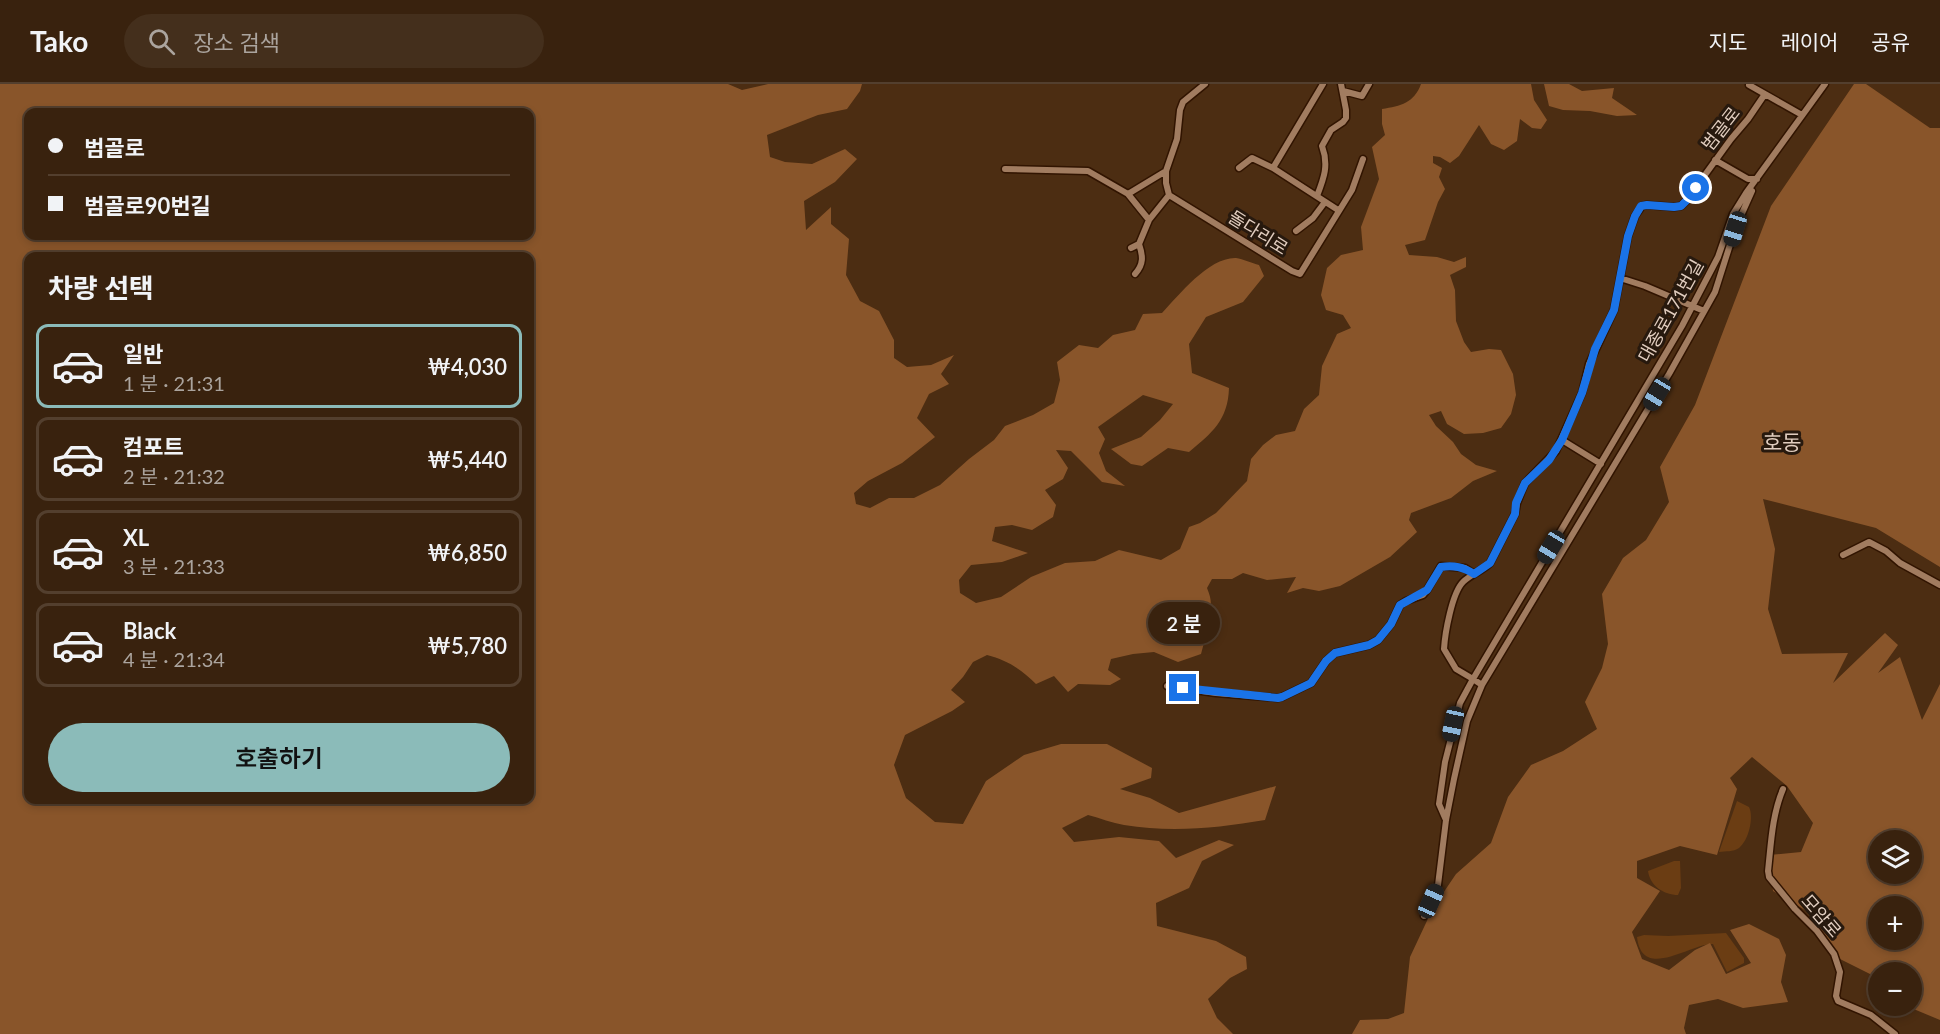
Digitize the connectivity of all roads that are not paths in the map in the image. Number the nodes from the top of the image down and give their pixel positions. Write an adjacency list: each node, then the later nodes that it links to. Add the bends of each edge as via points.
1 (1205, 84): 14 (street, via 1180,110 1177,139)
2 (1323, 84): 12 (street)
3 (1369, 84): 6 (street, via 1362,96)
4 (1749, 84): 7 (street)
5 (1825, 84): 8 (street, 대종로171번길)
6 (1342, 87): 18 (street, via 1346,118 1331,130 1322,146 1326,168)
7 (1765, 94): 8 (street); 10 (street, 범골로)
8 (1802, 115): 15 (street, 대종로171번길)
9 (1363, 159): 20 (street, 돌다리로, via 1352,190)
10 (1715, 160): 15 (street); 26 (street, 범골로, via 1681,206 1641,206 1628,236)
11 (1239, 168): 12 (street, via 1252,158)
12 (1273, 168): 18 (street)
13 (1005, 169): 16 (street, via 1088,171)
14 (1166, 171): 16 (street); 17 (street)
15 (1757, 179): 27 (street, 대종로171번길, via 1733,214 1718,257); 28 (street, via 1735,229 1715,292)
16 (1128, 194): 21 (street)
17 (1169, 195): 20 (street, 돌다리로, via 1300,274); 21 (street)
18 (1317, 196): 19 (street)
19 (1325, 202): 20 (street); 22 (street, 돌다리로)
20 (1338, 210)
21 (1149, 220): 23 (street)
22 (1296, 231)
23 (1139, 244): 24 (street); 25 (street, via 1143,256)
24 (1131, 248)
25 (1135, 274)
26 (1620, 278): 27 (street); 29 (street, 범골로, via 1611,318 1595,349)
27 (1693, 306): 28 (street); 30 (street, 대종로171번길)
28 (1704, 311): 35 (street)
29 (1562, 440): 30 (street); 32 (street, 범골로, via 1549,460 1525,483 1515,514 1490,563)
30 (1601, 464): 34 (street, 대종로171번길)
31 (1843, 555): 33 (street, via 1869,542)
32 (1474, 574): 34 (street, 범골로, via 1454,595 1444,649 1456,669); 36 (street, via 1465,568 1441,567 1427,590 1400,605 1378,640 1335,653 1311,683 1278,698)
33 (1940, 585)
34 (1473, 679): 35 (street); 38 (street, 대종로171번길, via 1460,703 1445,762 1439,804)
35 (1482, 685): 38 (street, via 1467,721)
36 (1167, 686)
37 (1783, 789): 40 (street, 모암로, via 1774,824 1769,877 1834,954 1840,972 1838,1001 1871,1015)
38 (1446, 819): 39 (street, via 1438,885)
39 (1424, 916)
40 (1895, 1034)

